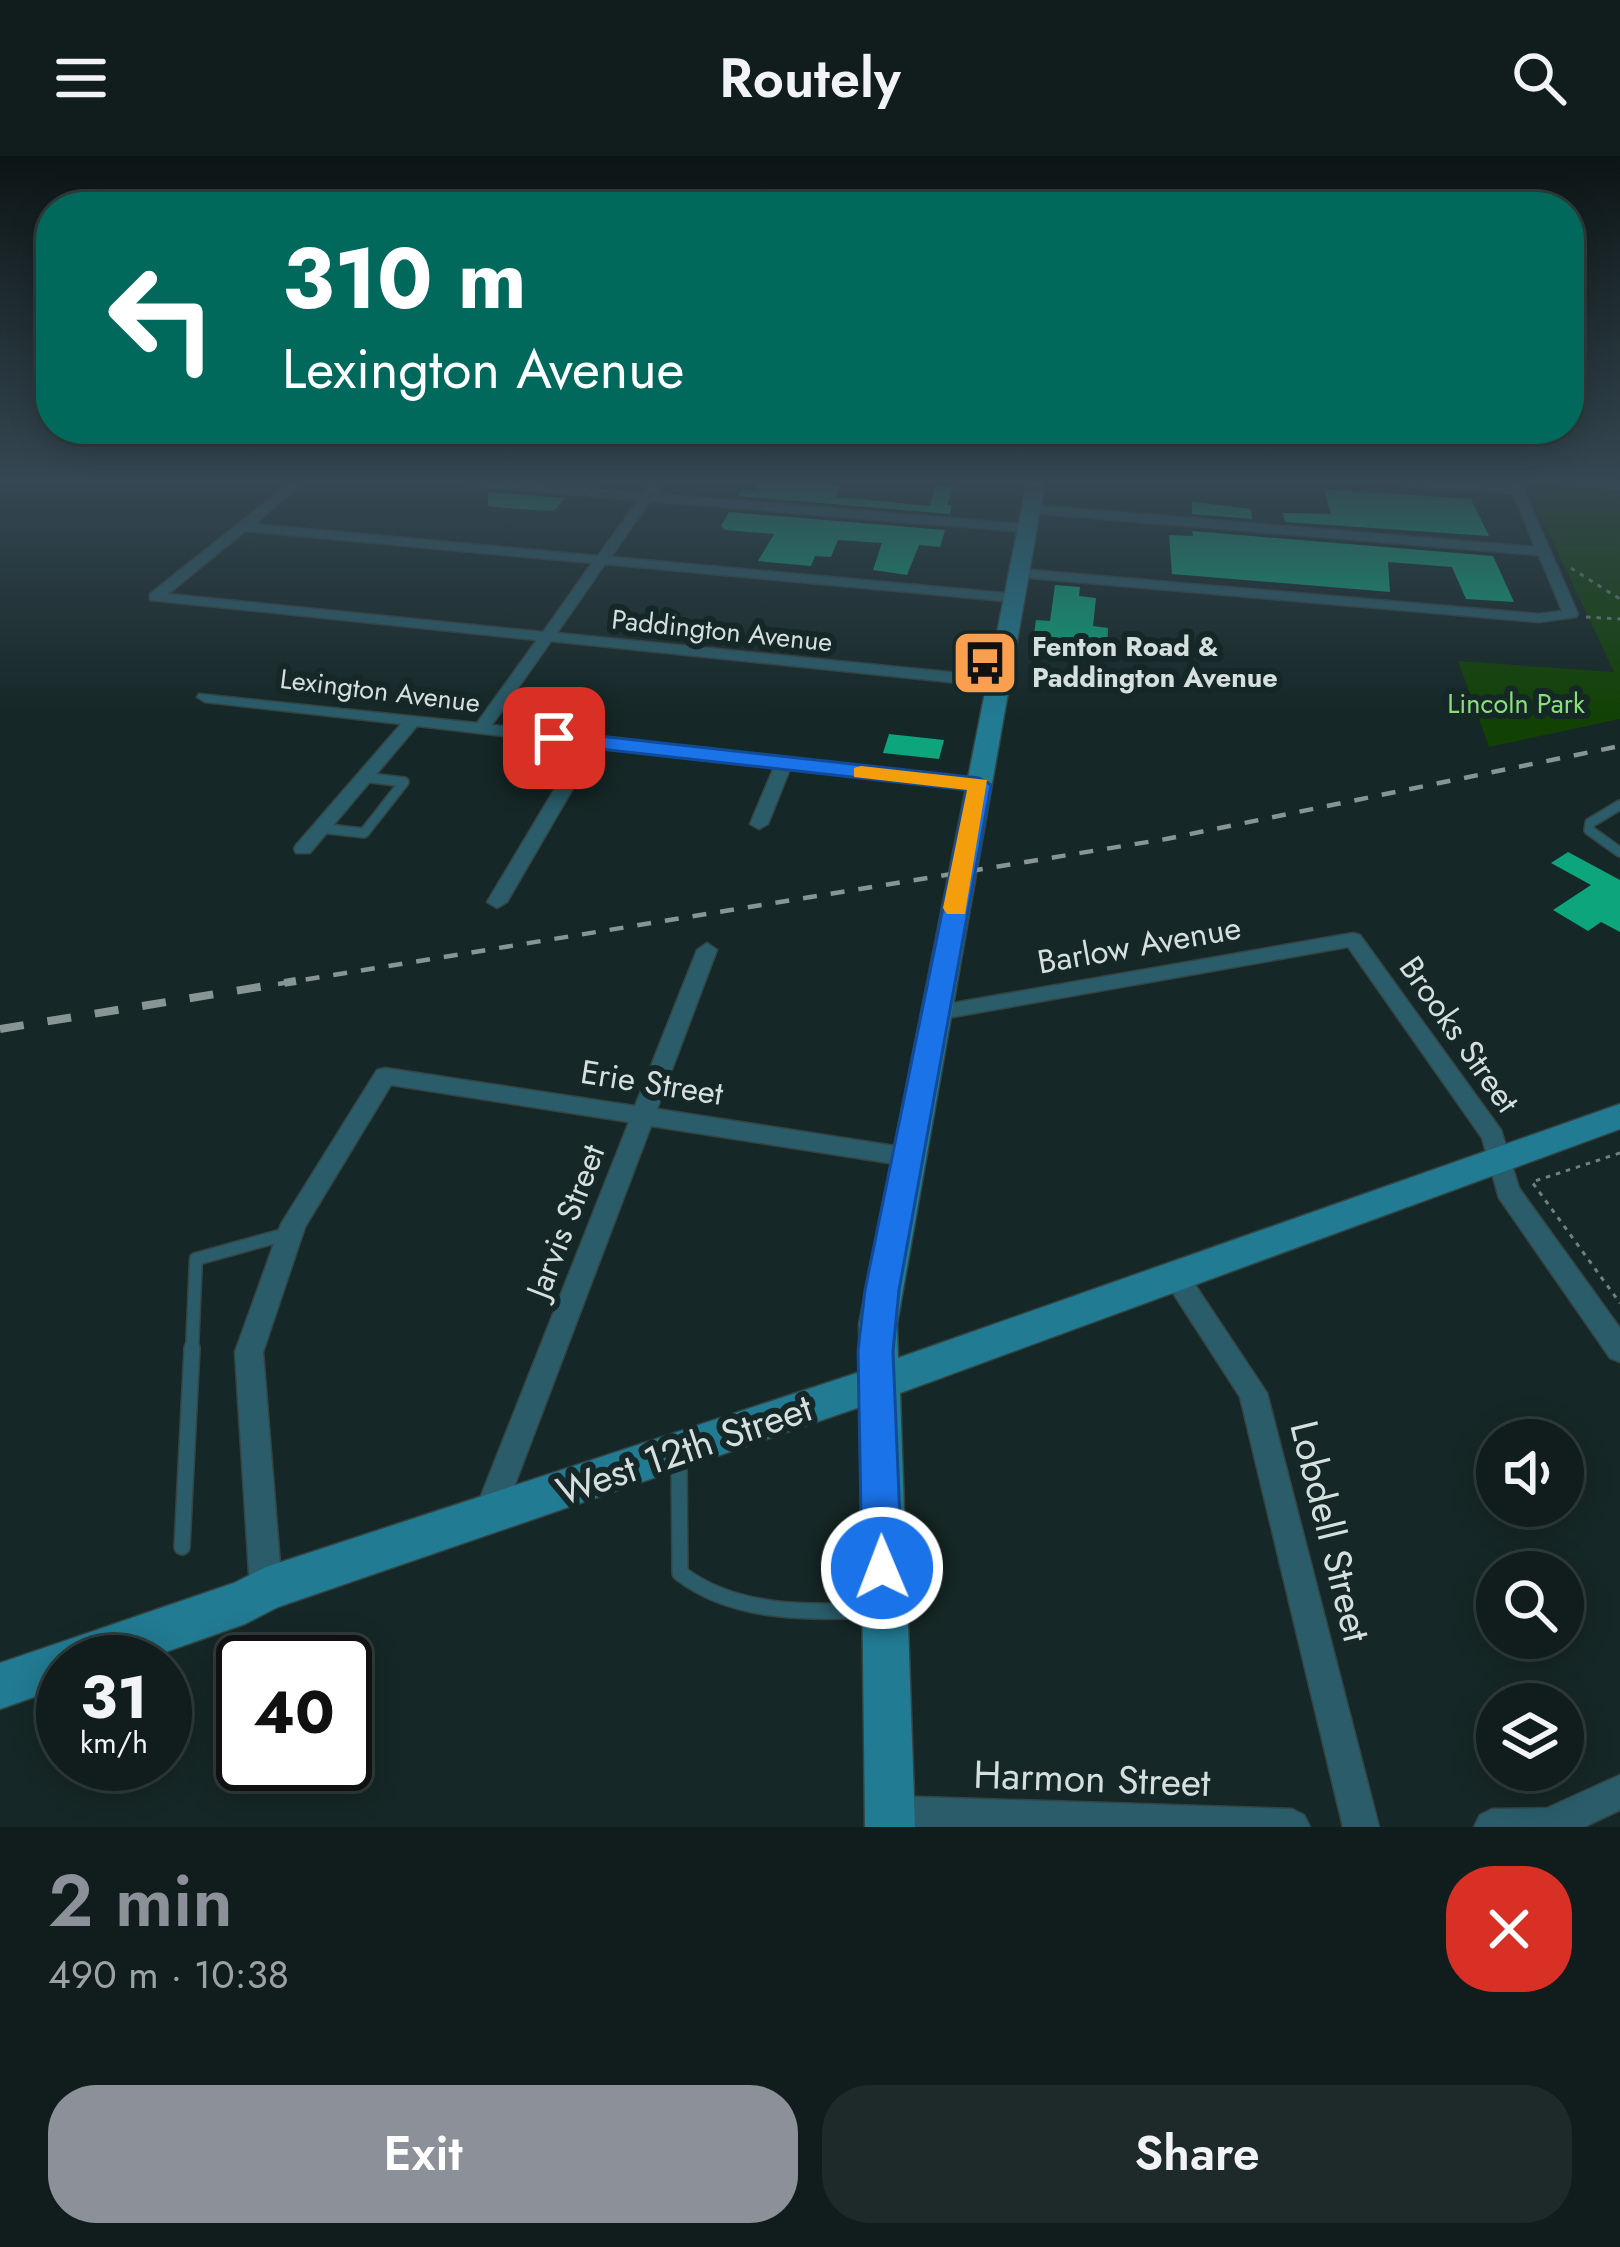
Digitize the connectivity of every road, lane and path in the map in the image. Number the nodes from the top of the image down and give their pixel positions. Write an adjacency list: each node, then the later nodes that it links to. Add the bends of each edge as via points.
1 (202, 560): 7 (street, Paddington Avenue, via 155,597)
2 (589, 560): 5 (street)
3 (1022, 560): 6 (street)
4 (1549, 560): 6 (street, via 1571,614)
5 (600, 561): 6 (street); 7 (street)
6 (1017, 586): 8 (street)
7 (547, 638): 8 (street, Paddington Avenue); 11 (street)
8 (998, 682): 15 (street)
9 (205, 697): 10 (street, Lexington Avenue)
10 (412, 723): 11 (street, Lexington Avenue); 14 (street)
11 (480, 730): 12 (street, Lexington Avenue)
12 (591, 742): 13 (street, Lexington Avenue); 21 (street)
13 (783, 765): 15 (street, Lexington Avenue); 17 (street)
14 (363, 777): 18 (street); 18 (lane, via 404,782 364,833)
15 (979, 785): 24 (street)
16 (1620, 805): 20 (lane, via 1588,830)
17 (758, 824)
18 (320, 828): 19 (street)
19 (303, 849)
20 (1620, 852)
21 (497, 902)
22 (1353, 940): 24 (street, Barlow Avenue); 29 (street, Brooks Street, via 1492,1136)
23 (707, 950): 25 (street, Jarvis Street)
24 (936, 1013): 28 (street)
25 (641, 1113): 28 (street, Erie Street); 30 (street, Erie Street, via 385,1076); 36 (street, Jarvis Street)
26 (1620, 1116): 29 (street, West 12th Street)
27 (1620, 1153): 32 (path, via 1532,1182)
28 (908, 1156): 34 (street, via 882,1290)
29 (1500, 1159): 31 (street, West 12th Street); 33 (street, Brooks Street, via 1508,1191)
30 (290, 1233): 37 (lane, via 196,1258); 38 (street, via 249,1352)
31 (1175, 1276): 34 (street, West 12th Street); 46 (street, Lobdell Street, via 1253,1393)
32 (1620, 1303)
33 (1620, 1350)
34 (876, 1384): 35 (street, West 12th Street); 39 (street)
35 (678, 1450): 36 (street, West 12th Street); 39 (lane, via 680,1573 692,1586 776,1607)
36 (488, 1516): 38 (street, West 12th Street)
37 (182, 1546)
38 (266, 1589): 40 (street, West 12th Street)
39 (884, 1610): 44 (street)
40 (148, 1635)
41 (36, 1673): 42 (street, West 12th Street)
42 (0, 1686)
43 (1620, 1792): 47 (street, via 1548,1826)
44 (890, 1820): 45 (street, Harmon Street)
45 (1292, 1827)
46 (1361, 1827)
47 (1492, 1827)

